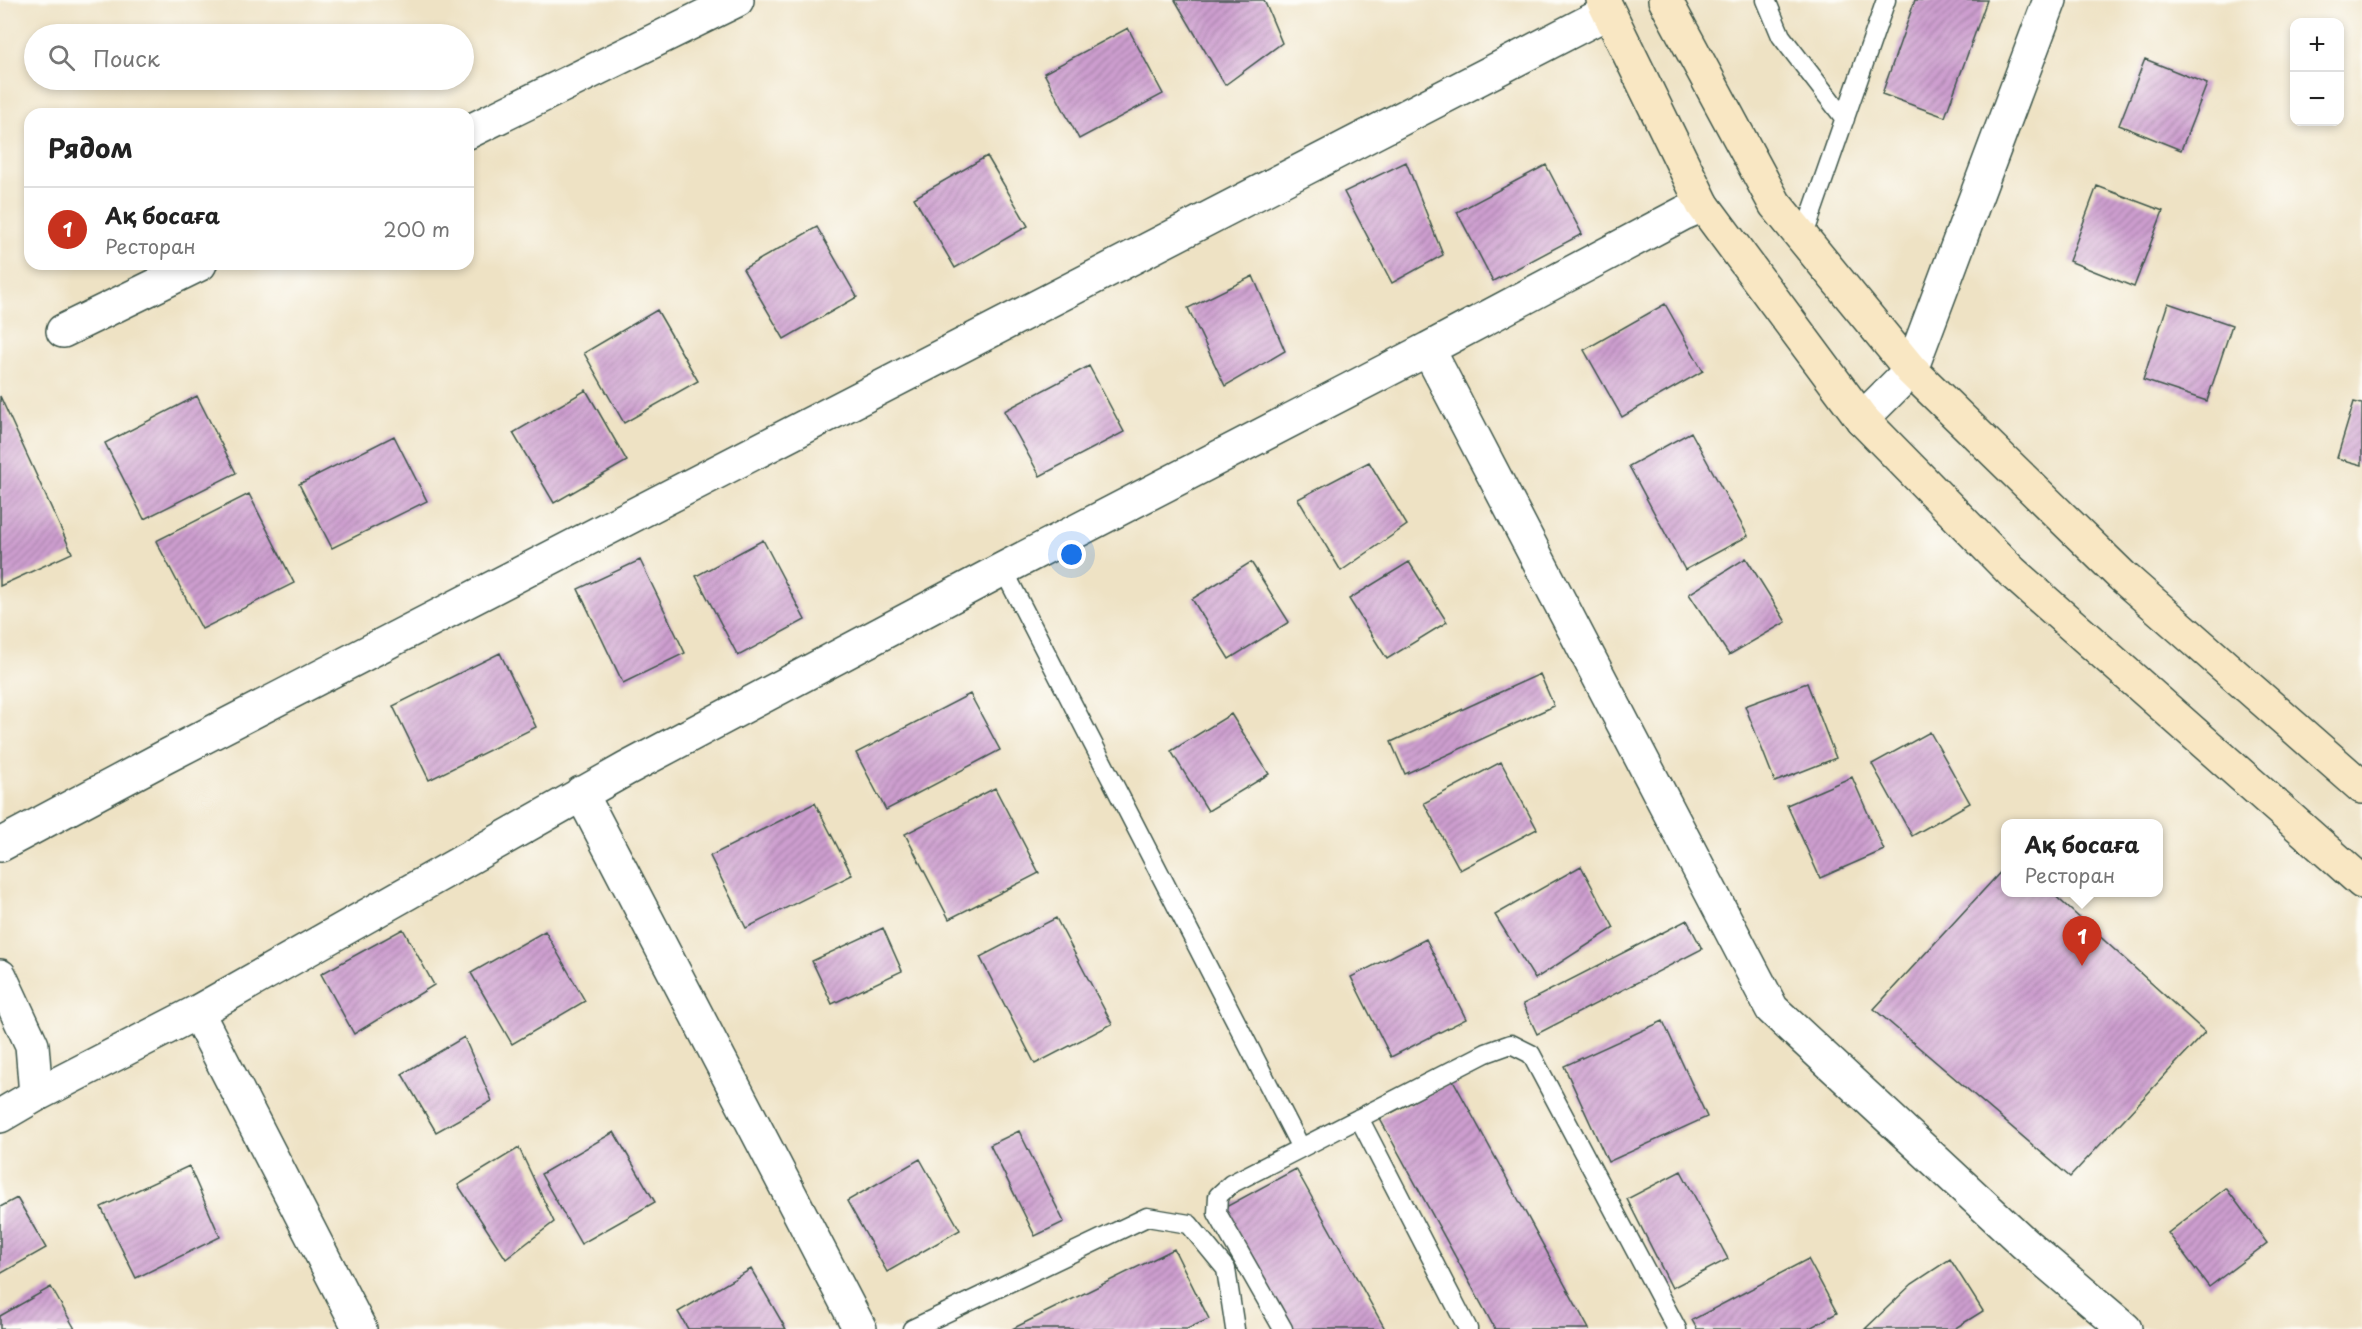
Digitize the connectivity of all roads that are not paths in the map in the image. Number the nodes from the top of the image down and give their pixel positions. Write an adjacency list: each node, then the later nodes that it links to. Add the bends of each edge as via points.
1 (736, 0): 8 (street)
2 (1665, 0): 10 (main road, via 1775,204)
3 (1766, 0): 7 (lane, via 1781,36)
4 (1886, 0): 7 (lane)
5 (2050, 0): 14 (street)
6 (1605, 6): 9 (main road); 19 (street)
7 (1845, 118): 10 (lane)
8 (474, 129)
9 (1703, 205): 13 (street); 15 (main road)
10 (1803, 238): 14 (main road)
11 (188, 270): 12 (street)
12 (63, 331)
13 (1428, 349): 16 (street); 34 (street, via 1772,1009 2024,1243)
14 (1911, 370): 15 (street); 17 (main road, via 2121,576)
15 (1863, 419): 20 (main road, via 2012,572)
16 (1003, 569): 18 (street); 26 (lane)
17 (2362, 787)
18 (581, 793): 22 (street); 28 (street)
19 (0, 845)
20 (2362, 882)
21 (0, 976): 23 (street, via 32,1045)
22 (197, 1012): 23 (street); 27 (street)
23 (36, 1095): 24 (street)
24 (0, 1116)
25 (1359, 1118): 26 (lane); 32 (lane); 33 (lane, via 1486,1053 1511,1044 1531,1054)
26 (1301, 1148): 31 (lane, via 1231,1184 1218,1196 1217,1213)
27 (360, 1329)
28 (860, 1329)
29 (912, 1329): 30 (lane, via 1147,1217 1189,1224 1226,1269)
30 (1235, 1329)
31 (1283, 1329)
32 (1468, 1329)
33 (1677, 1329)
34 (2125, 1329)

